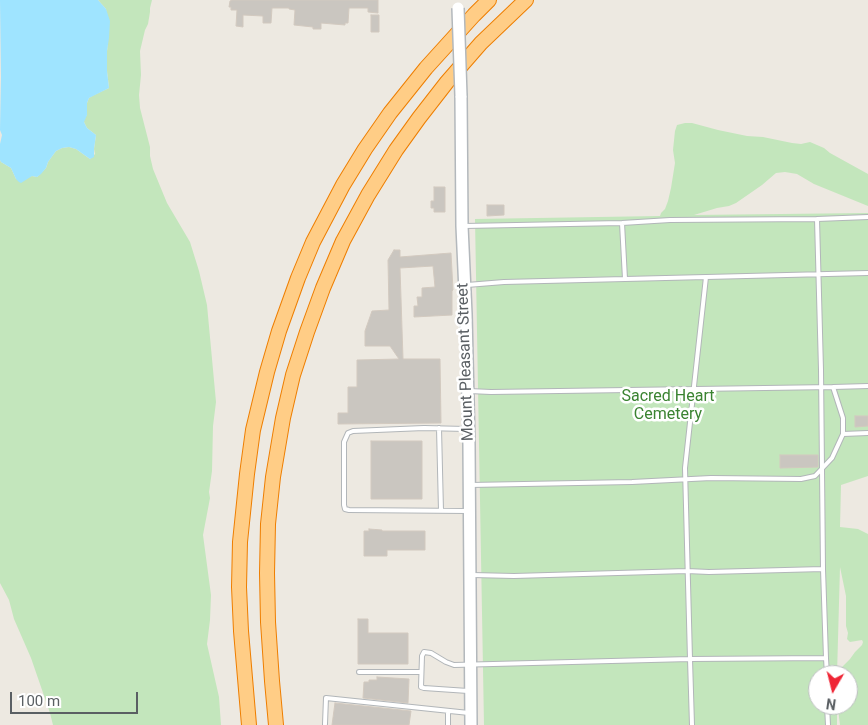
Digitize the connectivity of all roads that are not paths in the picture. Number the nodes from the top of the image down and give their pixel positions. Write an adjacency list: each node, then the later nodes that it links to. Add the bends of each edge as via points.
1 (490, 0): 40 (highway, via 426,68 365,150 313,242 279,331 253,430 240,542 240,624)
2 (526, 0): 41 (highway, via 459,68 396,150 343,241 310,324 283,418 270,501 267,597)
3 (458, 4): 7 (main road, Mount Pleasant Street, bridge)
4 (868, 217): 5 (lane)
5 (817, 219): 6 (lane); 9 (lane)
6 (622, 223): 7 (lane); 11 (lane)
7 (462, 226): 12 (main road, Mount Pleasant Street)
8 (868, 272): 9 (lane)
9 (819, 274): 10 (lane); 15 (lane)
10 (706, 277): 11 (lane); 16 (lane)
11 (625, 280): 12 (lane, via 504,282)
12 (464, 286): 17 (main road, Mount Pleasant Street)
13 (868, 386): 14 (lane)
14 (832, 387): 15 (lane); 21 (lane, via 843,418)
15 (820, 388): 16 (lane); 22 (lane)
16 (694, 389): 17 (lane); 23 (lane)
17 (467, 391): 19 (main road, Mount Pleasant Street)
18 (439, 428): 19 (lane); 25 (lane); 25 (lane, via 348,433 344,442 344,505 349,510)
19 (468, 429): 24 (main road, Mount Pleasant Street)
20 (868, 433): 21 (lane)
21 (843, 434): 22 (lane, via 832,458)
22 (822, 470): 23 (lane, via 815,476 801,478); 27 (lane)
23 (685, 480): 24 (lane); 28 (lane)
24 (469, 485): 26 (main road, Mount Pleasant Street)
25 (441, 511): 26 (lane)
26 (469, 511): 29 (main road, Mount Pleasant Street)
27 (823, 569): 28 (lane); 30 (lane)
28 (687, 570): 29 (lane); 31 (lane)
29 (470, 575): 32 (main road, Mount Pleasant Street)
30 (826, 658): 31 (lane); 33 (lane)
31 (690, 659): 32 (lane); 44 (lane)
32 (470, 664): 35 (lane, via 454,665 424,652); 36 (main road, Mount Pleasant Street)
33 (826, 665)
34 (359, 672): 35 (lane)
35 (421, 672): 36 (lane, via 421,687)
36 (471, 691): 38 (main road, Mount Pleasant Street)
37 (448, 711): 38 (lane); 39 (lane, via 326,698); 42 (lane)
38 (471, 713): 43 (main road, Mount Pleasant Street)
39 (325, 724)
40 (249, 725)
41 (276, 725)
42 (448, 725)
43 (471, 725)
44 (692, 725)

